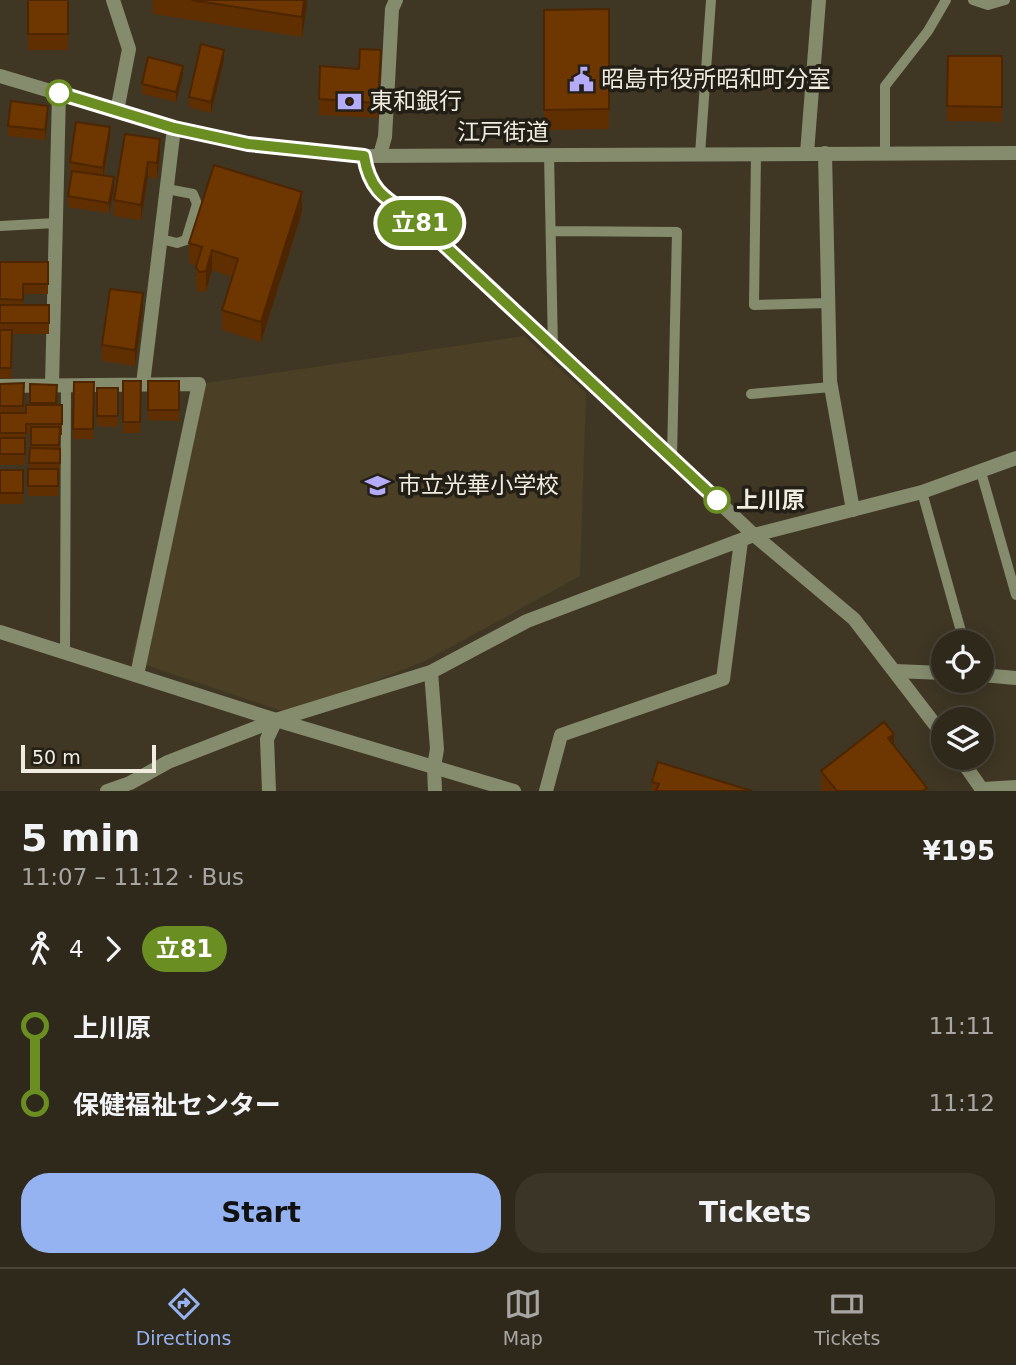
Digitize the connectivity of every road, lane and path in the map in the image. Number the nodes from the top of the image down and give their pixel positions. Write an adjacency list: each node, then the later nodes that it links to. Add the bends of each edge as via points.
1 (113, 0): 10 (street, via 129,49)
2 (711, 0): 13 (lane)
3 (819, 0): 15 (street)
4 (946, 0): 12 (lane, via 885,86)
5 (973, 0): 6 (lane, via 988,5)
6 (1005, 0)
7 (390, 2): 19 (street, via 386,137)
8 (0, 76): 9 (street, 江戸街道)
9 (59, 93): 10 (street, 江戸街道); 22 (street)
10 (117, 111): 11 (street, 江戸街道)
11 (174, 128): 20 (street, 江戸街道, via 248,144); 21 (street)
12 (885, 152): 16 (street, 江戸街道); 17 (street, 江戸街道)
13 (700, 153): 14 (street, 江戸街道); 18 (street, 江戸街道)
14 (756, 153): 15 (street, 江戸街道); 26 (lane, via 754,305)
15 (807, 153): 16 (street, 江戸街道)
16 (825, 153): 26 (street)
17 (1016, 153)
18 (549, 154): 19 (street, 江戸街道); 24 (lane)
19 (380, 155): 20 (street, 江戸街道)
20 (364, 156): 27 (street, via 367,174 378,192 416,219)
21 (167, 189): 25 (street); 25 (lane, via 193,194 197,204 186,240)
22 (56, 223): 23 (lane); 29 (street)
23 (0, 226)
24 (551, 231): 27 (lane); 33 (lane, via 677,232)
25 (161, 239): 28 (street)
26 (829, 303): 31 (street)
27 (553, 348): 33 (street)
28 (143, 384): 29 (street); 46 (street, via 198,384)
29 (59, 385): 30 (street); 42 (lane)
30 (0, 386)
31 (831, 387): 32 (lane); 37 (street)
32 (751, 394)
33 (672, 457): 38 (street)
34 (1016, 458): 35 (street)
35 (981, 472): 36 (street); 39 (lane)
36 (922, 492): 37 (street); 40 (lane)
37 (853, 510): 38 (street)
38 (747, 538): 43 (street, via 854,620); 44 (street, via 527,621); 59 (street, via 723,679 561,735)
39 (1016, 595)
40 (961, 630)
41 (0, 632): 42 (street)
42 (65, 652): 46 (street)
43 (895, 671): 45 (street); 49 (street)
44 (431, 672): 50 (street); 51 (street, via 437,749)
45 (931, 672)
46 (138, 675): 50 (street)
47 (994, 676): 48 (street)
48 (1016, 677)
49 (931, 719)
50 (276, 720): 51 (street); 55 (street); 56 (street, via 267,739)
51 (434, 767): 57 (street); 58 (street)
52 (969, 770): 54 (street)
53 (1016, 787): 54 (street)
54 (983, 790)
55 (107, 791)
56 (269, 791)
57 (435, 791)
58 (514, 791)
59 (546, 791)

